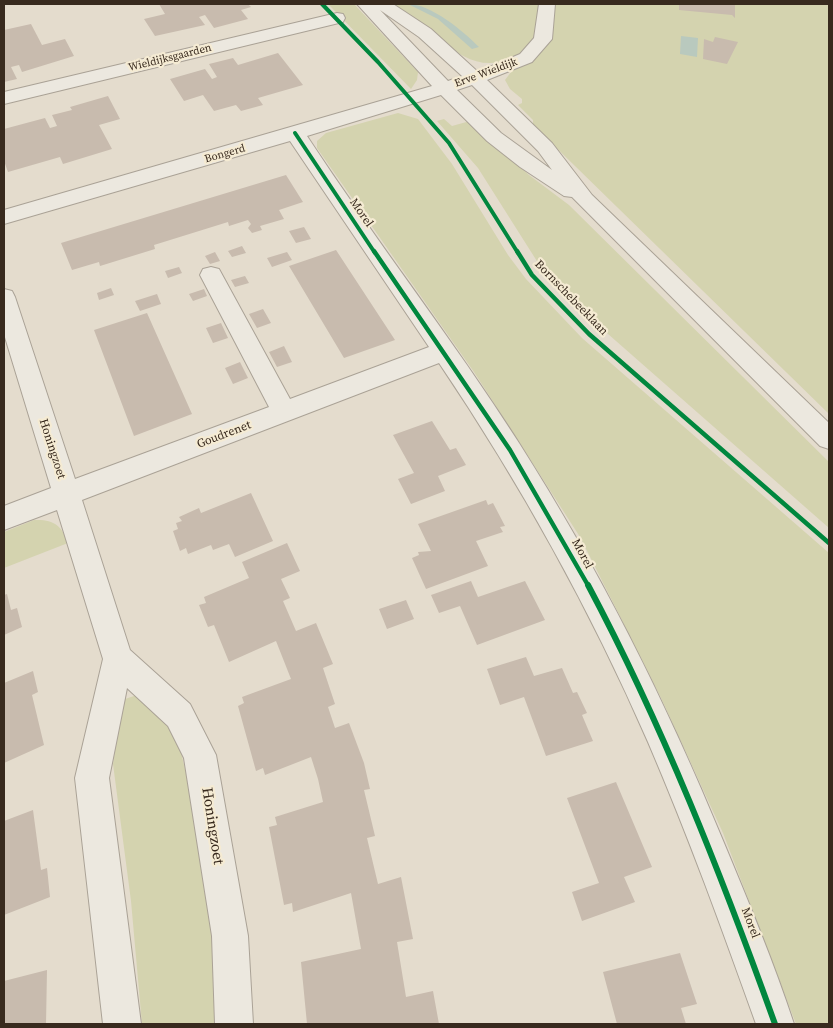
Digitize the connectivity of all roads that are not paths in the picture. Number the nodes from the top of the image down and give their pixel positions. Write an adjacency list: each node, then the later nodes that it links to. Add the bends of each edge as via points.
1 (365, 4): 6 (street)
2 (382, 4): 5 (street, via 425,33)
3 (547, 4): 5 (street, Erve Wieldijk, via 543,38 526,58)
4 (337, 18): 7 (street, Wieldijksgaarden)
5 (476, 78): 6 (street, Erve Wieldijk); 9 (street, via 545,147)
6 (445, 88): 8 (street, Bongerd); 9 (street, via 494,137 527,163)
7 (4, 98)
8 (295, 133): 10 (street, Bongerd); 14 (street, Morel)
9 (585, 200): 16 (street)
10 (4, 217)
11 (211, 275): 15 (street)
12 (4, 297): 13 (street, Honingzoet)
13 (11, 346): 17 (street, Honingzoet)
14 (444, 351): 15 (street, Goudrenet); 22 (street, Morel, via 511,451 560,534 622,653 683,785 746,940)
15 (284, 412): 17 (street, Goudrenet)
16 (829, 439)
17 (67, 495): 18 (street, Goudrenet); 19 (street, Honingzoet)
18 (4, 518)
19 (118, 659): 20 (street, Honingzoet, via 92,778); 21 (street, Honingzoet, via 180,715 200,754 230,936)
20 (122, 1024)
21 (234, 1024)
22 (775, 1024)

